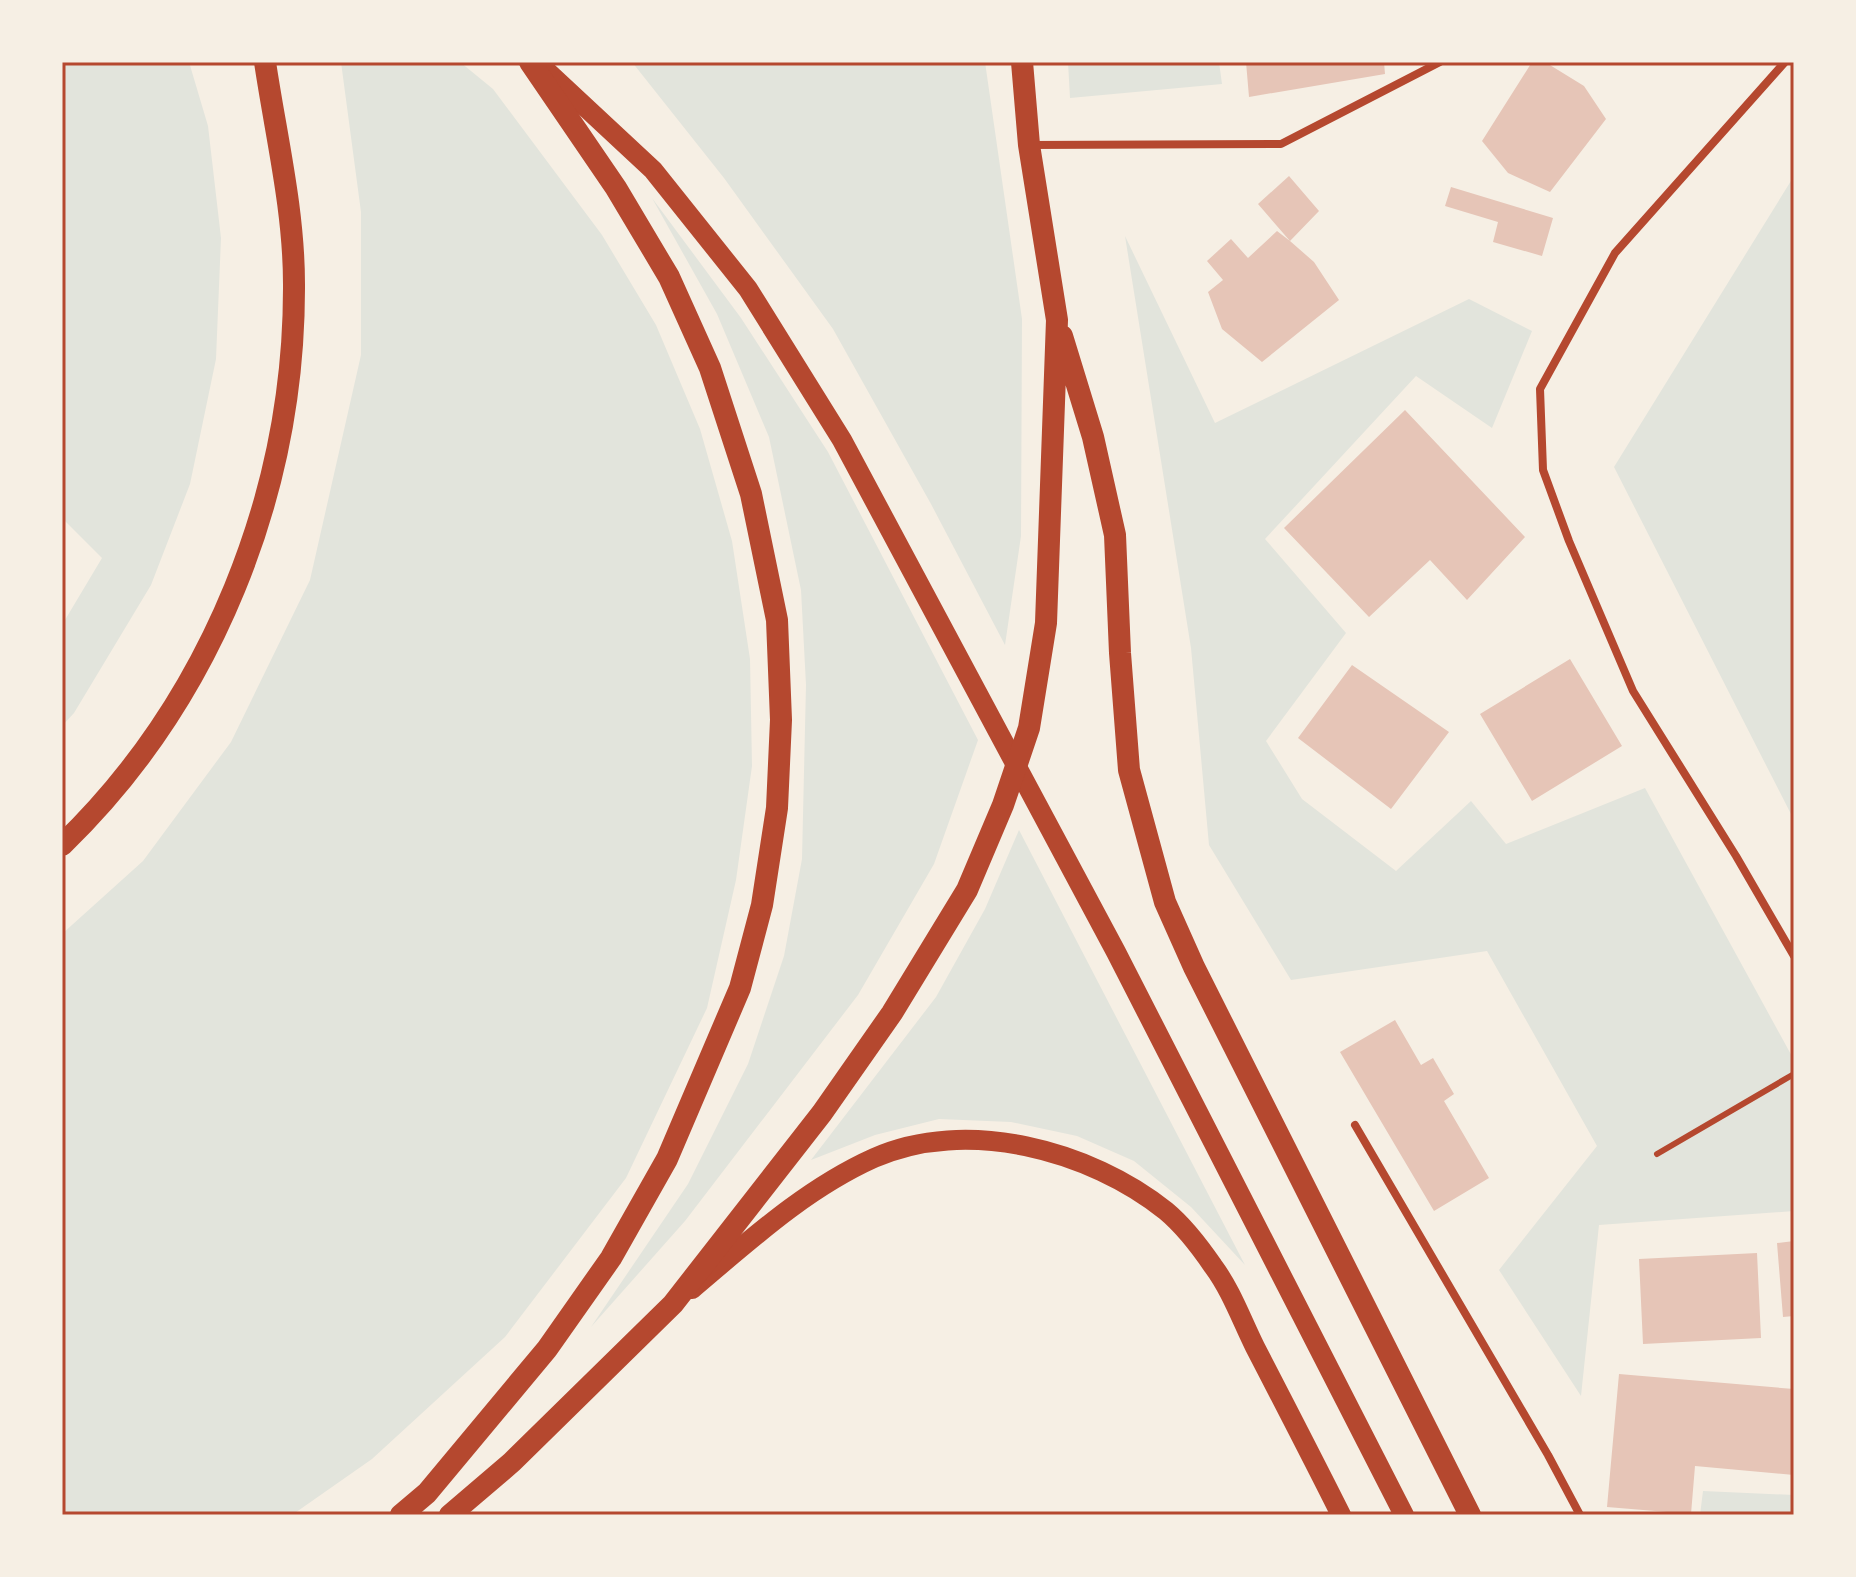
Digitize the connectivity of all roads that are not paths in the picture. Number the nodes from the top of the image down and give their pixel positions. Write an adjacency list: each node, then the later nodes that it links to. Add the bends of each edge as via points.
1 (249, 62): 8 (highway)
2 (265, 62): 8 (highway)
3 (530, 62): 17 (highway, via 669,277 710,368 751,494 777,620 777,808 762,905 740,988 667,1159 611,1258 547,1349 427,1493)
4 (537, 62): 20 (main road, via 653,170 748,289 842,440 1116,952)
5 (1022, 62): 9 (highway)
6 (1440, 62): 9 (street, via 1281,144)
7 (1785, 62): 12 (street, via 1615,253 1540,389 1543,470 1633,691)
8 (273, 117): 11 (highway, via 288,199 293,297 290,367 277,451 256,532 226,611 187,686 140,757)
9 (1029, 145): 10 (highway)
10 (1057, 320): 16 (highway, via 1046,623 1029,728 1003,805 967,890 892,1013 822,1113); 21 (highway, via 1093,437 1115,535 1129,770 1165,902)
11 (62, 845)
12 (1794, 956)
13 (1794, 1074): 15 (lane)
14 (1355, 1125): 22 (street)
15 (1657, 1154)
16 (673, 1304): 18 (highway, via 512,1462); 19 (main road, via 789,1208 876,1157 973,1139 1070,1157 1166,1211 1215,1268)
17 (401, 1515)
18 (450, 1515)
19 (1341, 1515)
20 (1404, 1515)
21 (1470, 1515)
22 (1580, 1515)

